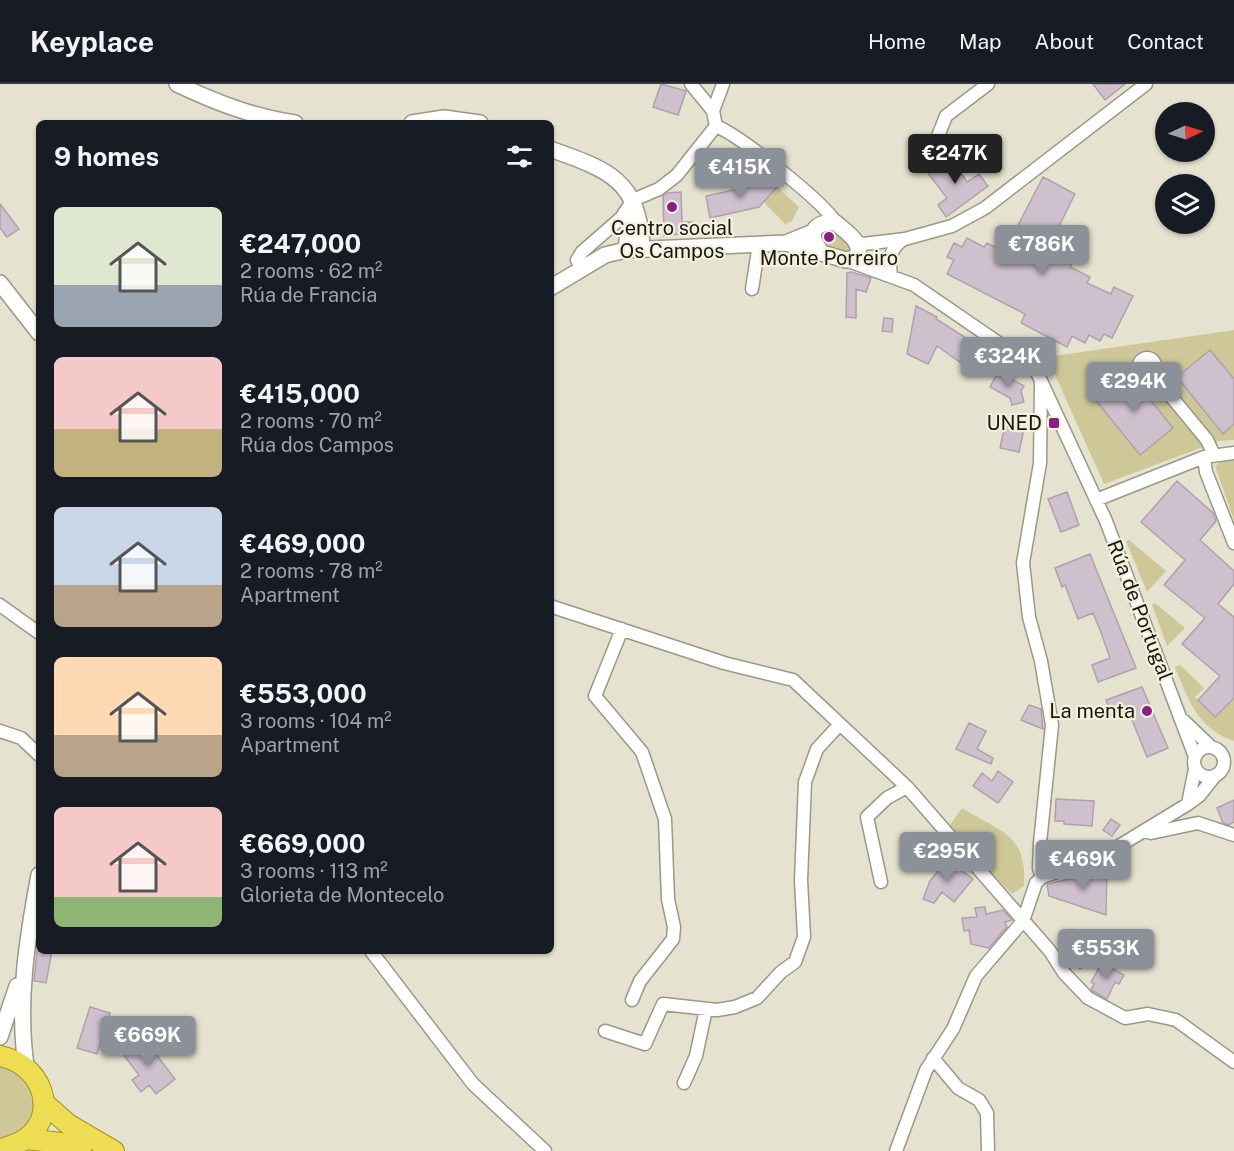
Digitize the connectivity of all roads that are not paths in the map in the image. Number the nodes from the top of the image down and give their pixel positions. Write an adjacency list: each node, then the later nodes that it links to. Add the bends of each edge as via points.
1 (177, 84): 7 (street, via 216,103)
2 (691, 84): 6 (street)
3 (723, 84): 6 (street)
4 (988, 84): 12 (street, via 946,116)
5 (1146, 84): 16 (street, via 985,208 952,226)
6 (713, 111): 10 (street)
7 (269, 120)
8 (438, 120): 9 (street)
9 (465, 120)
10 (716, 126): 13 (street, via 676,175); 14 (street, via 779,170)
11 (554, 151): 13 (street, via 612,174)
12 (931, 154)
13 (633, 200): 20 (street); 23 (street, via 621,218 582,252 577,260)
14 (836, 223): 15 (street, via 820,224); 17 (street)
15 (813, 232): 18 (street); 21 (street)
16 (905, 239): 17 (street); 24 (street, via 894,246 890,255)
17 (857, 242): 22 (street, via 858,255)
18 (786, 243): 19 (street); 21 (street)
19 (759, 244): 20 (street); 27 (street)
20 (634, 249): 23 (street, via 605,255)
21 (821, 252): 22 (street)
22 (846, 260): 24 (street, Rúa de Portugal)
23 (581, 267): 26 (street)
24 (891, 276): 30 (street, Rúa de Portugal, via 914,285 1035,368)
25 (0, 283): 28 (street)
26 (554, 285)
27 (752, 289)
28 (36, 329)
29 (1151, 372): 32 (street, via 1207,440)
30 (1041, 381): 33 (street, Rúa de Portugal); 52 (street, via 1040,463 1023,563 1029,617 1052,725 1040,843)
31 (1234, 453): 32 (street)
32 (1209, 456): 33 (street); 34 (street, via 1206,472)
33 (1096, 500): 39 (street, Rúa de Portugal)
34 (1234, 543)
35 (0, 605): 38 (street)
36 (554, 607): 37 (street)
37 (622, 630): 40 (street, via 724,663 794,680); 58 (street, via 595,696 642,752 652,777 665,819 668,899 674,927 673,939 640,981)
38 (36, 631)
39 (1183, 720): 42 (street, Rúa de Portugal); 45 (street, Rúa de Portugal)
40 (840, 724): 48 (street); 59 (street, via 817,749 805,782 801,880 804,937 800,954 757,998 735,1007)
41 (0, 731): 43 (street, via 21,738)
42 (1215, 749): 44 (street); 45 (street, via 1202,748); 47 (street, via 1224,759)
43 (36, 752)
44 (1234, 752)
45 (1195, 763): 47 (street, via 1206,777); 49 (street)
46 (1234, 769): 47 (street)
47 (1217, 774): 49 (street)
48 (907, 787): 53 (street, via 887,798 867,817); 55 (street)
49 (1188, 804): 50 (street)
50 (1144, 830): 51 (street, via 1198,823); 52 (street, via 1101,857)
51 (1234, 835)
52 (1042, 876): 55 (street)
53 (881, 882)
54 (36, 893): 57 (street)
55 (1023, 921): 63 (street, via 976,976 953,1029); 64 (street, via 1088,998 1125,1018 1148,1014 1176,1020)
56 (373, 954): 72 (street, via 473,1084)
57 (24, 963): 61 (street); 65 (street, via 21,1028)
58 (632, 1000)
59 (706, 1009): 60 (street, via 663,1004 645,1044); 66 (street, via 696,1056)
60 (605, 1031)
61 (0, 1037)
62 (0, 1056): 65 (highway)
63 (933, 1058): 73 (street); 74 (street, via 958,1088 979,1100 987,1113)
64 (1234, 1062)
65 (26, 1066): 67 (highway, via 37,1078)
66 (684, 1083)
67 (44, 1102): 68 (highway, via 38,1124); 71 (highway, via 68,1124)
68 (26, 1139): 69 (highway); 70 (highway, via 61,1143)
69 (1, 1150)
70 (81, 1151)
71 (114, 1151)
72 (545, 1151)
73 (896, 1151)
74 (988, 1151)

